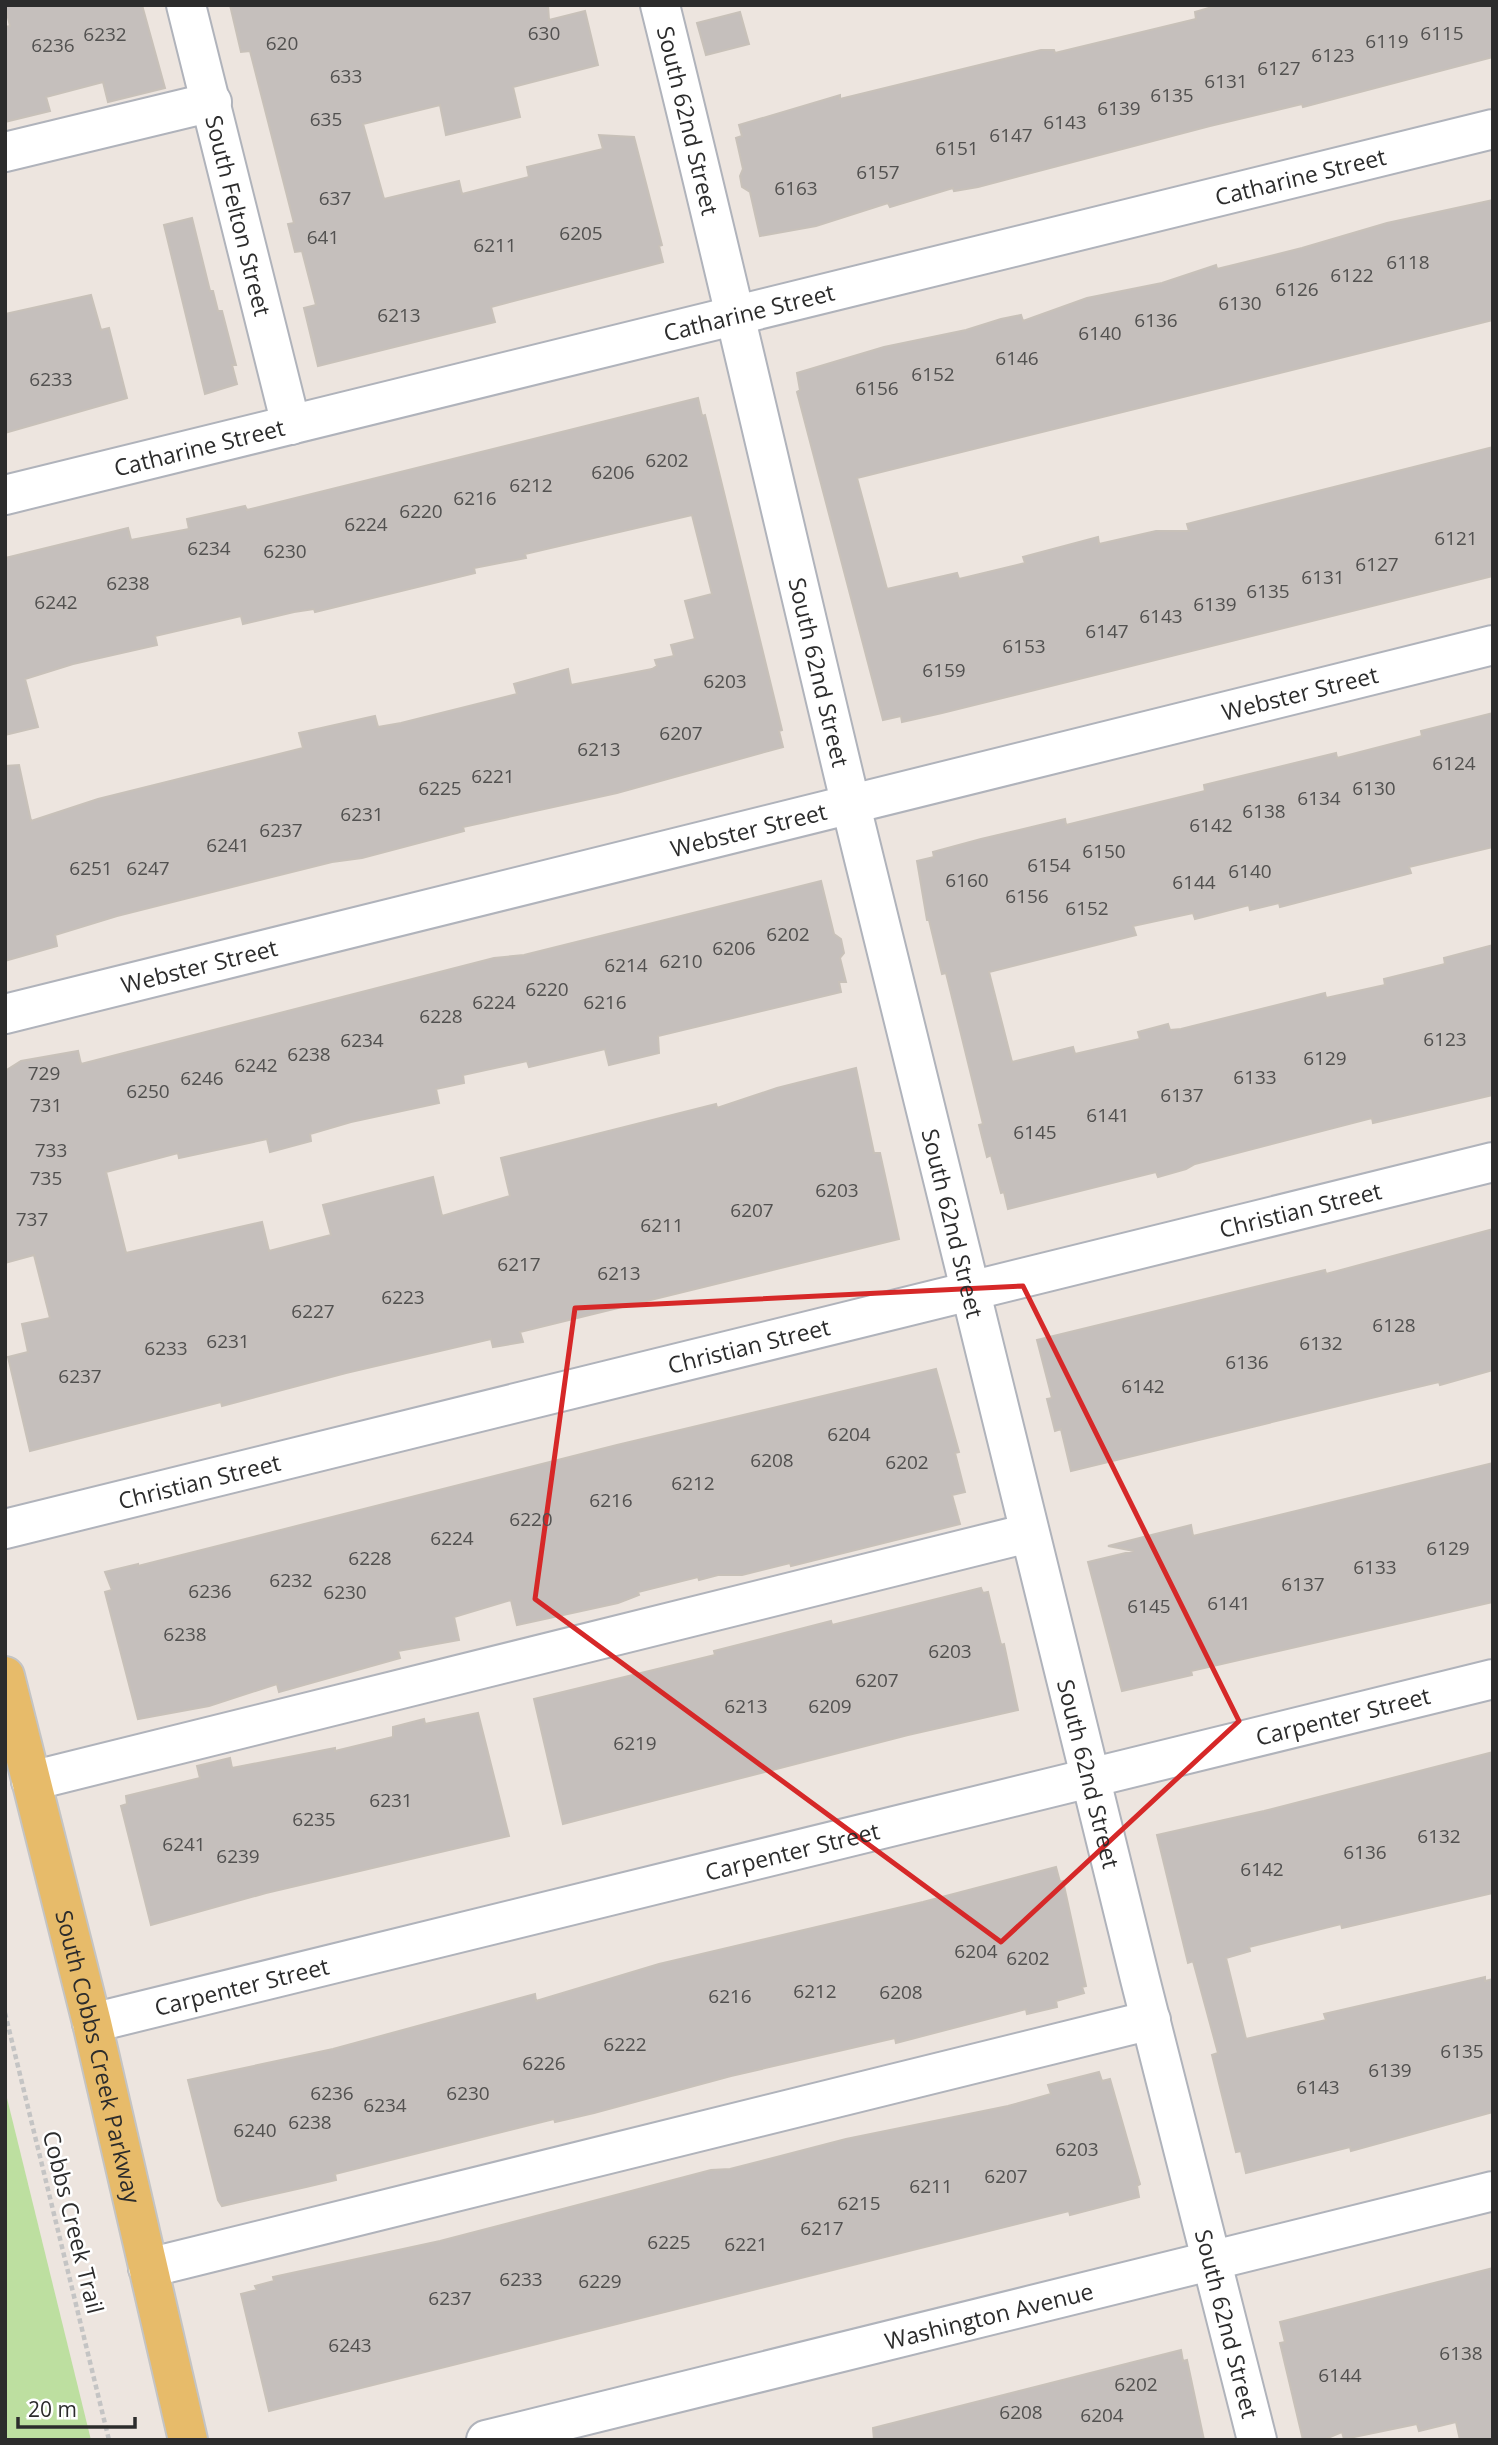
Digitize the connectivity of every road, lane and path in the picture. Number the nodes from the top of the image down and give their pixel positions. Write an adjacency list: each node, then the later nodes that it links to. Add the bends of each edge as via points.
1 (186, 5): 3 (street, South Felton Street)
2 (660, 5): 6 (street, South 62nd Street)
3 (212, 102): 5 (street); 7 (street, South Felton Street)
4 (1493, 129): 6 (street, Catharine Street)
5 (5, 152)
6 (737, 315): 7 (street, Catharine Street); 10 (street, South 62nd Street)
7 (291, 425): 8 (street, Catharine Street)
8 (5, 495)
9 (1493, 645): 10 (street, Webster Street)
10 (851, 804): 11 (street, Webster Street); 13 (street, South 62nd Street)
11 (5, 1014)
12 (1493, 1162): 13 (street, Christian Street)
13 (970, 1292): 14 (street, Christian Street); 15 (street, South 62nd Street)
14 (5, 1529)
15 (1029, 1533): 18 (street, South 62nd Street); 19 (street)
16 (5, 1676): 19 (main road, South Cobbs Creek Parkway)
17 (1493, 1679): 18 (street, Carpenter Street)
18 (1089, 1776): 21 (street, South 62nd Street); 22 (street, Carpenter Street)
19 (31, 1781): 22 (main road, South Cobbs Creek Parkway)
20 (5, 2012): 26 (path, Cobbs Creek Trail)
21 (1151, 2020): 24 (street, South 62nd Street); 25 (street)
22 (92, 2023): 25 (main road, South Cobbs Creek Parkway)
23 (1493, 2191): 24 (street, Washington Avenue)
24 (1211, 2261): 28 (street, Washington Avenue); 29 (street, South 62nd Street)
25 (148, 2268): 27 (main road, South Cobbs Creek Parkway)
26 (109, 2440)
27 (188, 2440)
28 (486, 2440)
29 (1257, 2440)

